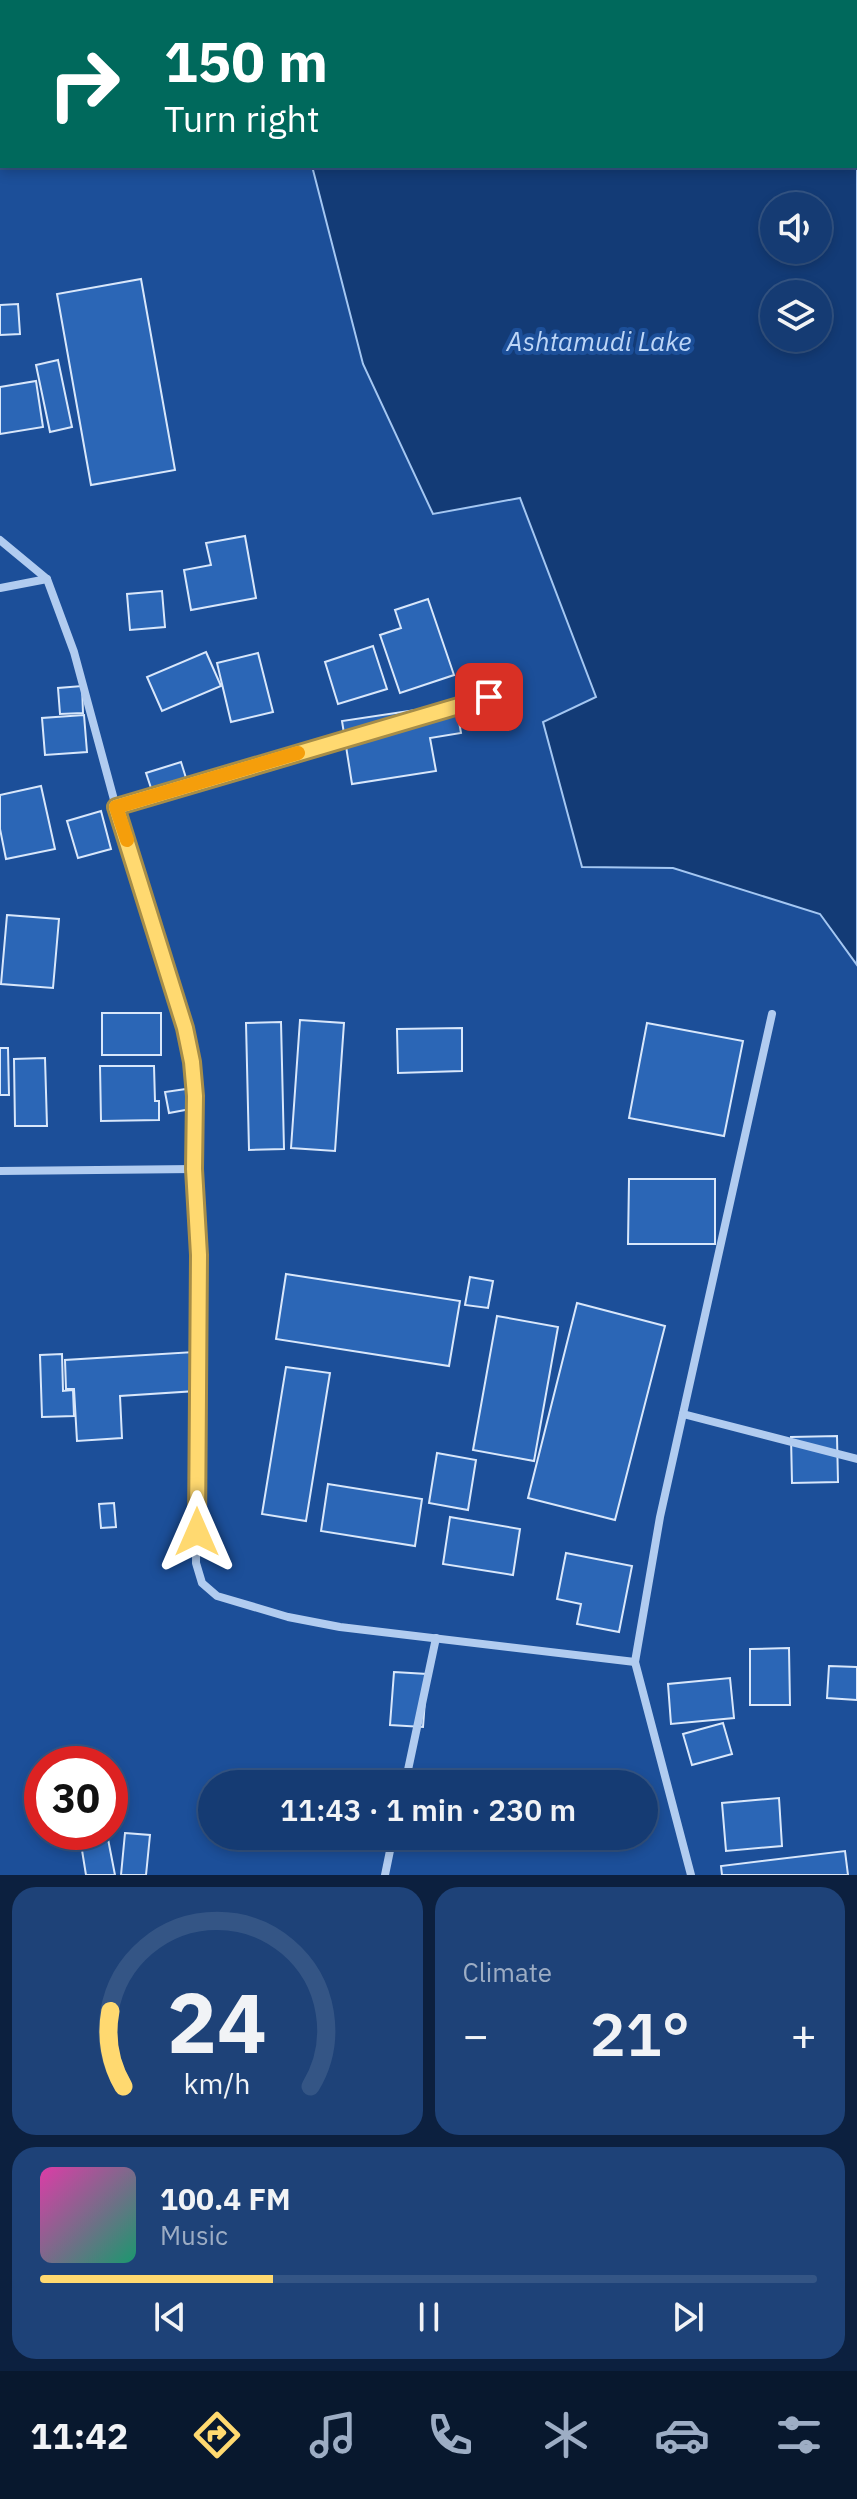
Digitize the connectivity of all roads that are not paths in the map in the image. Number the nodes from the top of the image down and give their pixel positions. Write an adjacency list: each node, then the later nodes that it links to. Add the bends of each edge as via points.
1 (0, 540): 2 (street)
2 (47, 579): 3 (street); 5 (street, via 74,652)
3 (0, 588)
4 (489, 697): 5 (street)
5 (116, 807): 7 (street, via 190,1051)
6 (772, 1014): 9 (street)
7 (194, 1169): 8 (street); 11 (street, via 199,1255 196,1563 202,1583 217,1596 288,1617)
8 (0, 1171)
9 (683, 1414): 10 (street); 12 (street)
10 (857, 1459)
11 (436, 1638): 12 (street); 13 (street)
12 (635, 1662): 16 (street)
13 (408, 1770)
14 (390, 1850): 15 (street)
15 (385, 1875)
16 (691, 1875)

